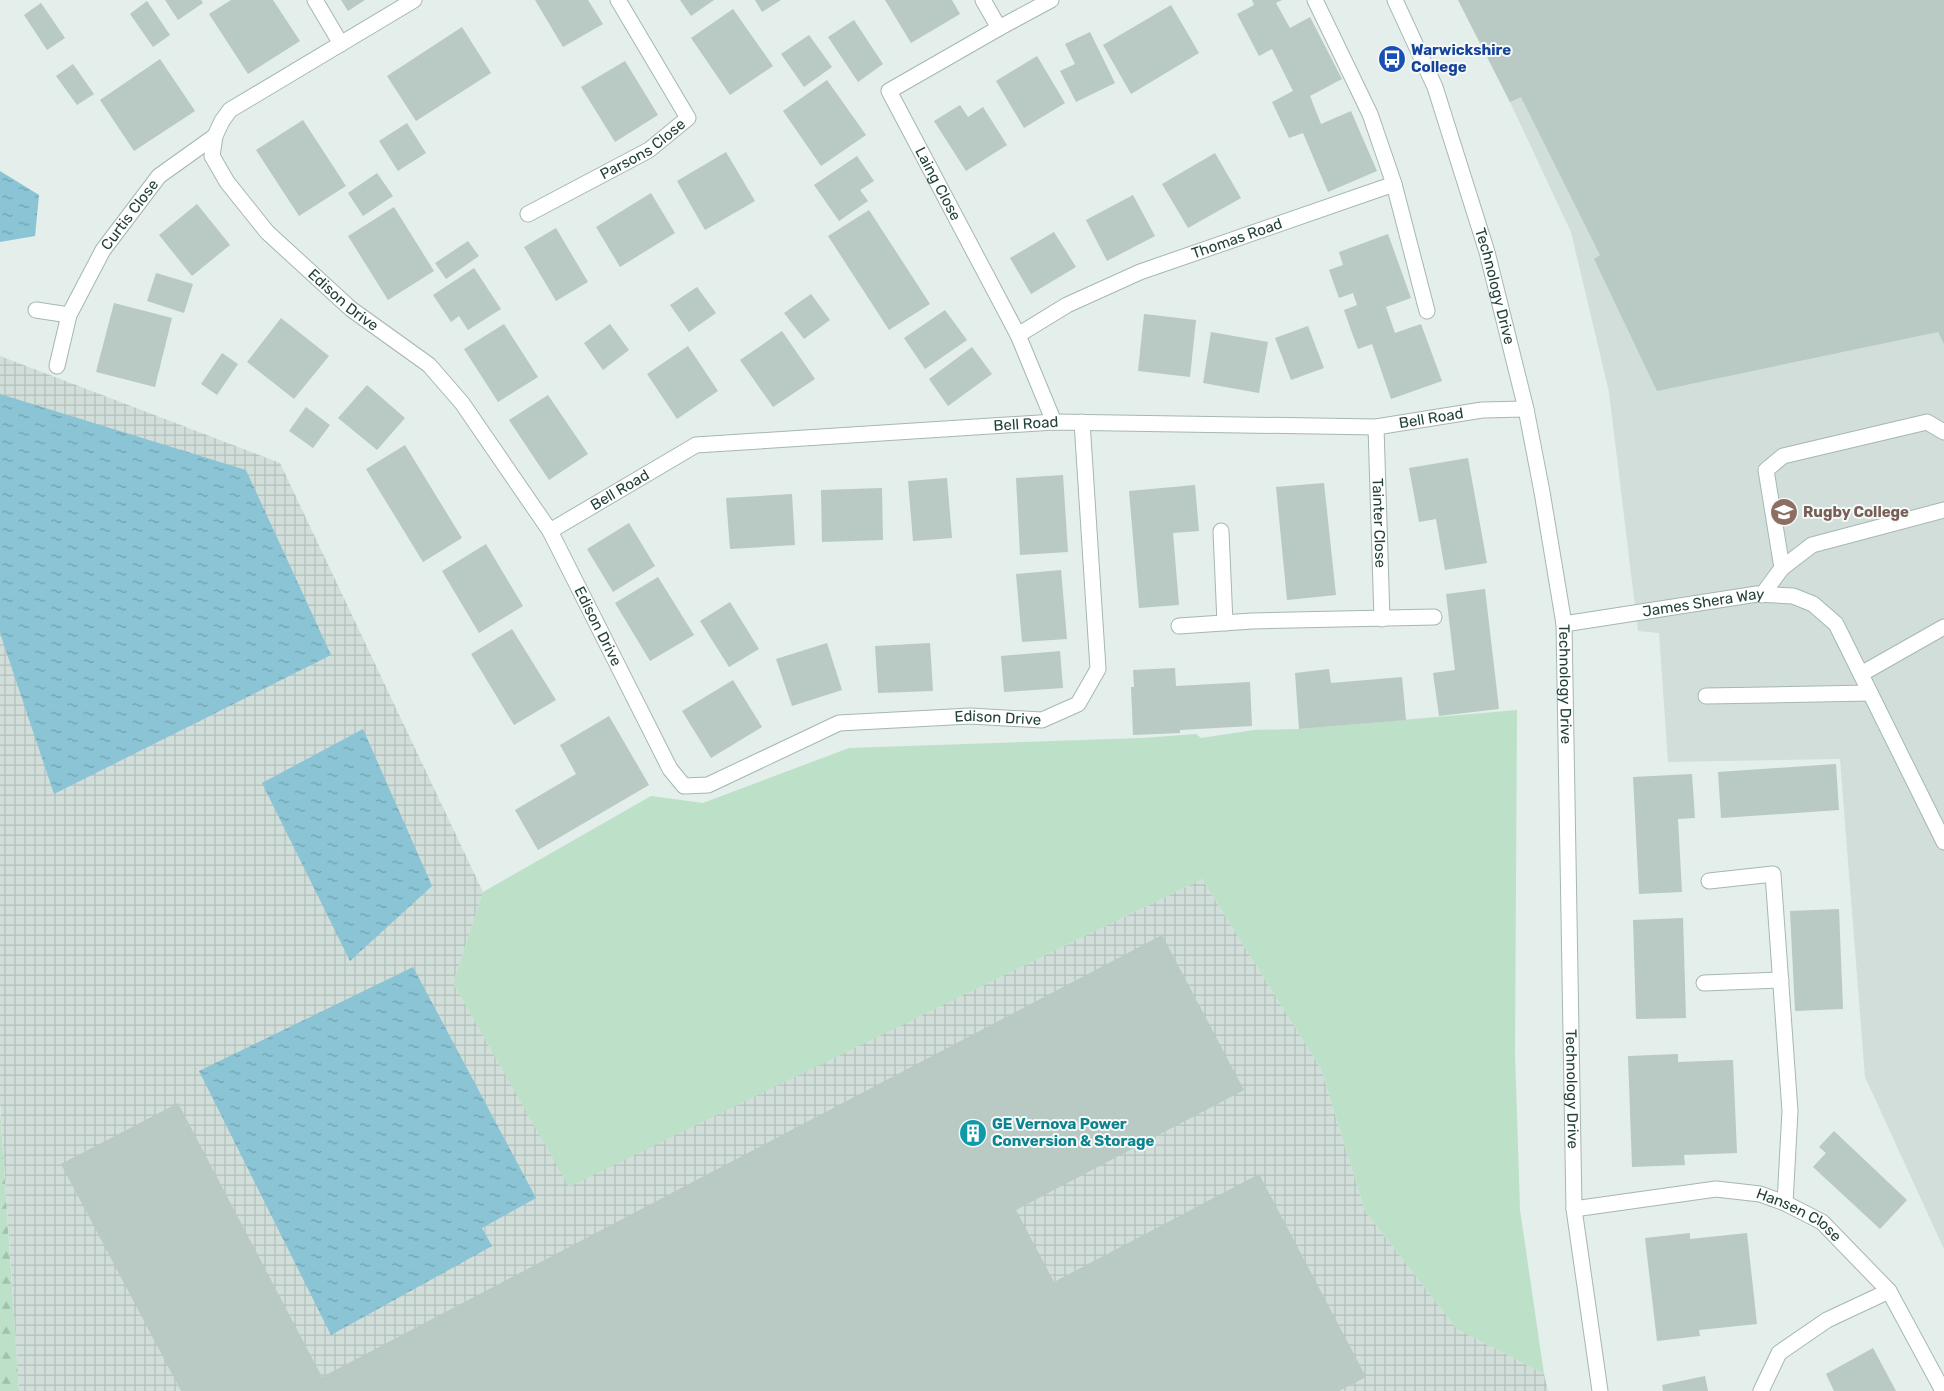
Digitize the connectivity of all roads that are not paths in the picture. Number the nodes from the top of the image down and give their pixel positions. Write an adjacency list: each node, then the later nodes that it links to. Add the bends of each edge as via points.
1 (315, 0): 9 (street)
2 (414, 0): 9 (street, Edison Drive)
3 (618, 0): 12 (street, Parsons Close, via 688,118 649,150)
4 (984, 0): 8 (street)
5 (1051, 0): 8 (street)
6 (1315, 0): 11 (street, via 1370,114)
7 (1395, 0): 18 (street, Technology Drive, via 1435,87 1487,252)
8 (1000, 28): 16 (street, Laing Close, via 889,92)
9 (341, 44): 10 (street, Edison Drive, via 230,110)
10 (215, 136): 15 (street, Curtis Close, via 159,176 103,250); 24 (street, Edison Drive, via 212,156 227,182 267,232 351,309 429,365 462,403)
11 (1394, 184): 14 (street); 16 (street, Thomas Road, via 1140,272 1067,304)
12 (528, 214)
13 (36, 310): 15 (street)
14 (1427, 311)
15 (69, 314): 17 (street, Curtis Close)
16 (1018, 335): 19 (street, Laing Close)
17 (57, 366)
18 (1526, 410): 21 (street, Bell Road, via 1482,410); 31 (street, Technology Drive)
19 (1054, 422): 20 (street, Bell Road); 24 (street, Bell Road, via 696,445)
20 (1082, 422): 21 (street, Bell Road); 24 (street, Edison Drive, via 1098,669 1078,704 1042,720 970,716 839,724 708,785 684,786 670,769)
21 (1376, 427): 29 (street, Tainter Close)
22 (1944, 432): 26 (street, via 1927,422 1783,456 1766,470)
23 (1944, 510): 26 (street, via 1812,545)
24 (550, 531)
25 (1221, 531): 30 (street)
26 (1782, 568): 27 (street)
27 (1762, 595): 31 (street, James Shera Way); 34 (street, James Shera Way, via 1793,596 1813,604 1836,624)
28 (1434, 617): 29 (street)
29 (1382, 619): 30 (street)
30 (1225, 623): 32 (street)
31 (1564, 624): 42 (street, Technology Drive)
32 (1179, 626)
33 (1944, 627): 34 (street)
34 (1861, 674): 35 (street)
35 (1870, 693): 36 (street); 37 (street)
36 (1706, 696)
37 (1944, 842)
38 (1709, 881): 39 (street, via 1773,874)
39 (1781, 980): 40 (street); 41 (street, via 1790,1111)
40 (1704, 983)
41 (1785, 1203): 42 (street, Hansen Close, via 1760,1194 1716,1189); 43 (street, Hansen Close, via 1822,1222)
42 (1574, 1209): 44 (street, Technology Drive)
43 (1889, 1291): 45 (street, via 1827,1320 1779,1353); 46 (street, Hansen Close)
44 (1600, 1391)
45 (1761, 1391)
46 (1943, 1391)

